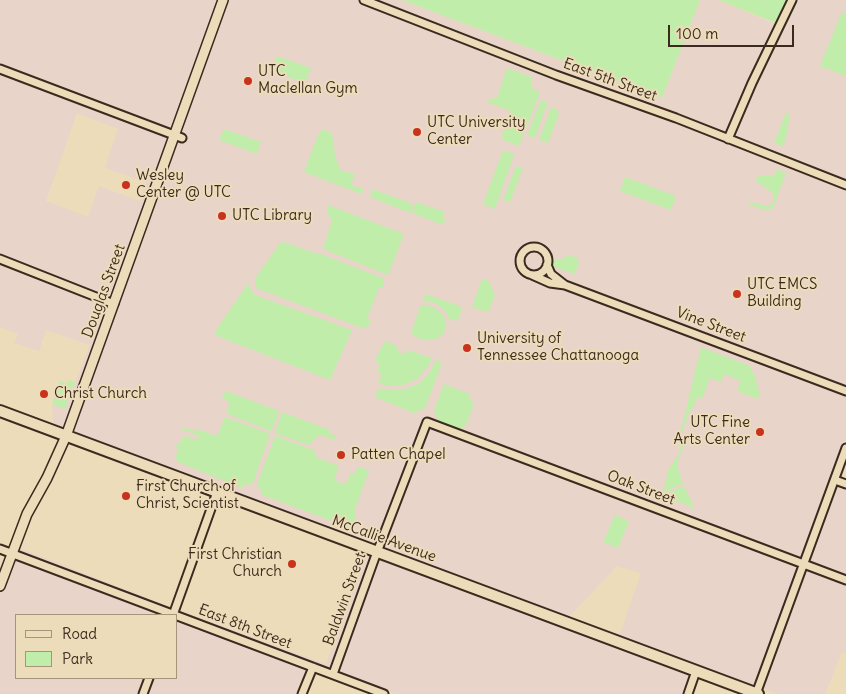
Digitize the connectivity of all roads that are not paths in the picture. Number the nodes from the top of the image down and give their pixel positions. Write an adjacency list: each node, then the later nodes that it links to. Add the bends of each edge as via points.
1 (223, 0): 5 (street, Douglas Street)
2 (364, 0): 6 (street, East 5th Street)
3 (792, 0): 6 (street)
4 (0, 69): 5 (street)
5 (179, 137): 12 (street, Douglas Street)
6 (728, 139): 7 (street, East 5th Street)
7 (846, 185)
8 (0, 259): 12 (street)
9 (547, 265): 10 (street, via 541,273); 10 (street, Vine Street, via 545,254 539,248 525,251 520,263); 11 (street, Vine Street, via 551,274)
10 (530, 274): 11 (street, Vine Street, via 550,283)
11 (565, 285): 13 (street, Vine Street)
12 (114, 304): 16 (street, Douglas Street)
13 (846, 391)
14 (0, 411): 16 (main road, McCallie Avenue)
15 (427, 422): 22 (street, Baldwin Street); 24 (street, Oak Street)
16 (66, 436): 20 (main road, McCallie Avenue); 23 (street, Douglas Street, via 27,514)
17 (846, 448): 18 (street)
18 (835, 480): 19 (street); 24 (street)
19 (846, 484)
20 (217, 492): 22 (main road, McCallie Avenue); 28 (street)
21 (0, 548): 23 (street, East 8th Street)
22 (377, 552): 31 (main road, McCallie Avenue); 32 (street, Baldwin Street)
23 (12, 553): 26 (street, Douglas Street); 27 (street, East 8th Street)
24 (804, 564): 25 (street, Oak Street); 38 (street)
25 (846, 580)
26 (0, 586)
27 (171, 614)
28 (174, 614)
29 (178, 617): 30 (street, East 8th Street)
30 (312, 667): 32 (street, East 8th Street); 35 (street)
31 (696, 671): 37 (street); 38 (main road, McCallie Avenue)
32 (333, 674): 36 (street, East 8th Street)
33 (149, 679): 34 (street)
34 (143, 694)
35 (302, 694)
36 (384, 694)
37 (688, 694)
38 (757, 694)

